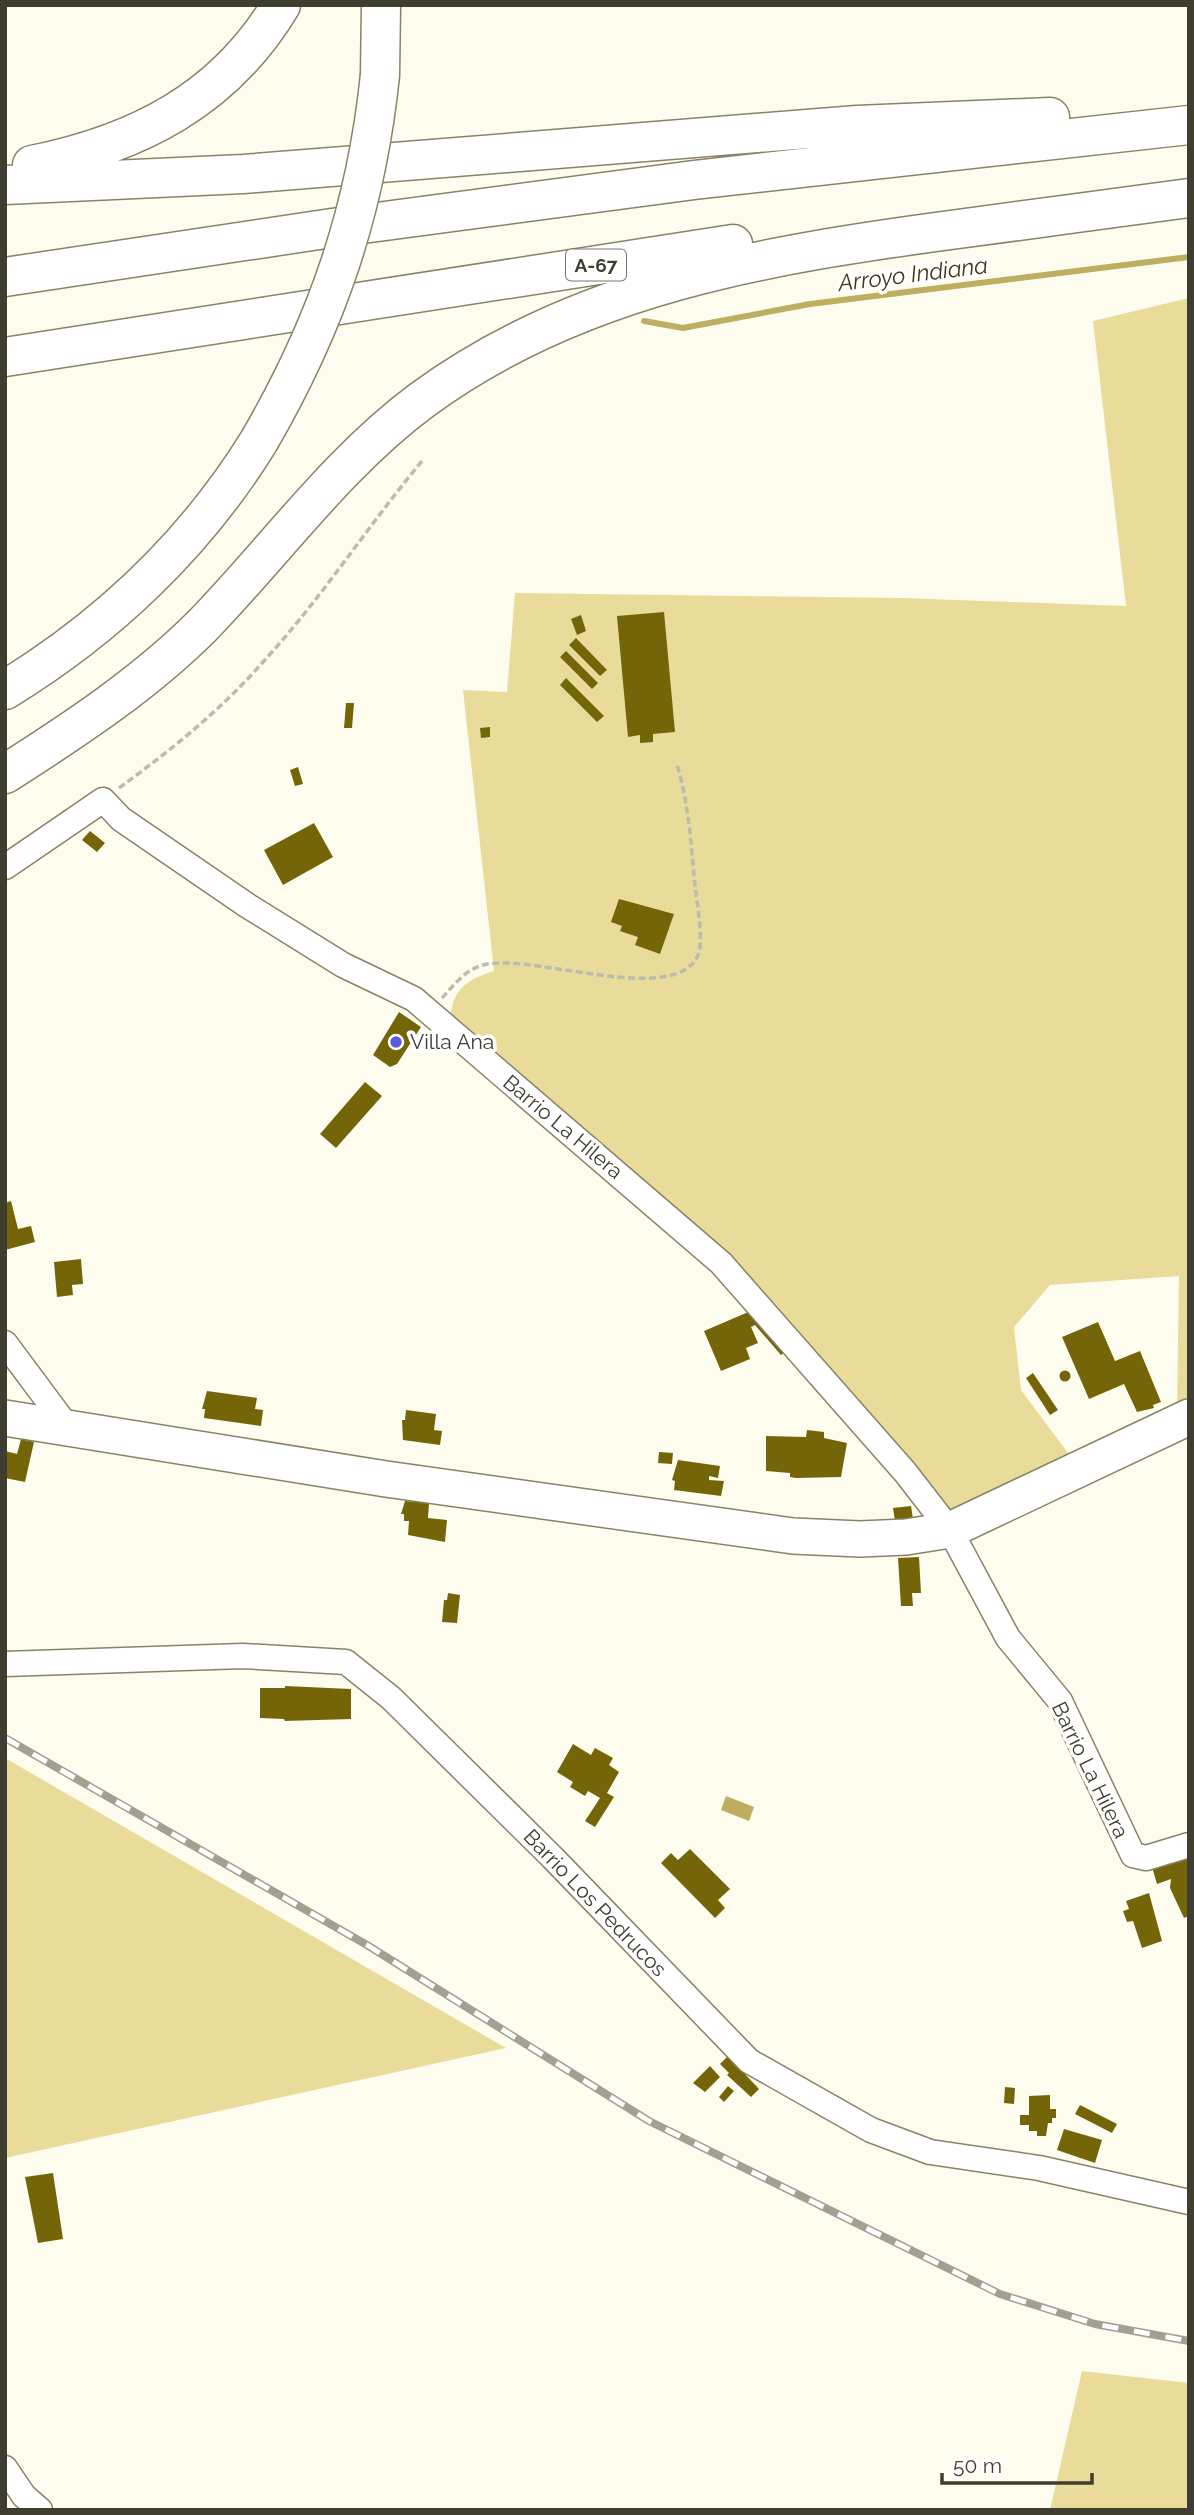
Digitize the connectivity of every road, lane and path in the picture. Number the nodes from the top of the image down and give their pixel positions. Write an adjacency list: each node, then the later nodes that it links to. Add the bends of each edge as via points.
1 (281, 5): 5 (highway, via 231,70 184,108 93,149)
2 (381, 5): 12 (highway, bridge, via 380,75 366,176 338,278 305,359 259,441 208,513 146,582 78,641)
3 (1189, 109): 6 (highway, via 857,125 243,174)
4 (1189, 125): 9 (highway, via 694,180)
5 (5, 170)
6 (5, 185)
7 (1189, 191): 10 (highway, A-67, via 689,250)
8 (1189, 198): 14 (highway, via 832,246 740,264 630,294 545,327 488,356 389,427 199,629 156,668)
9 (5, 277)
10 (5, 357)
11 (422, 461): 15 (path, via 263,663 207,720)
12 (5, 690)
13 (677, 765): 17 (path, via 686,793 698,920 698,954 689,967 679,975 652,979 531,964 482,965 467,973)
14 (5, 775)
15 (103, 800): 16 (street); 17 (street, Barrio La Hilera, via 121,819 248,906)
16 (5, 867)
17 (430, 1012): 22 (street, Barrio La Hilera, via 721,1263 905,1472)
18 (5, 1343): 21 (street)
19 (1189, 1417): 22 (street)
20 (5, 1418): 21 (street)
21 (69, 1429): 22 (street, via 793,1536 860,1539)
22 (950, 1530): 24 (street, Barrio La Hilera, via 1008,1638 1060,1701 1133,1855 1146,1858)
23 (5, 1664): 25 (street, Barrio Los Pedrucos, via 243,1656 346,1662 391,1698 552,1857 749,2061 871,2130 930,2152 1039,2168)
24 (1189, 1845)
25 (1189, 2202)
26 (5, 2468): 27 (street)
27 (40, 2510)

